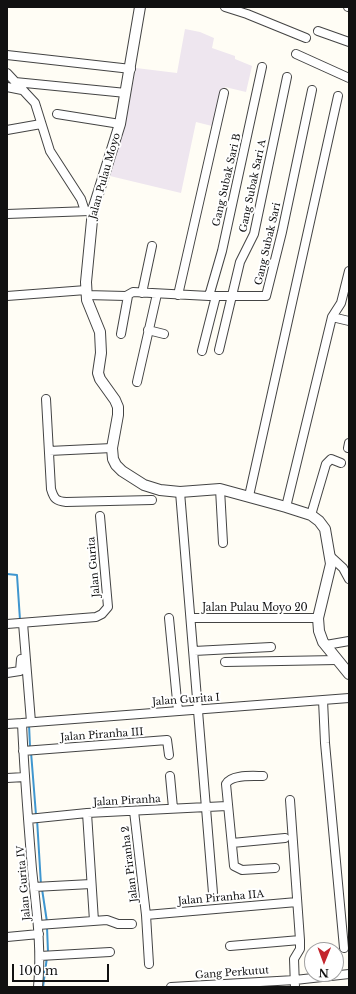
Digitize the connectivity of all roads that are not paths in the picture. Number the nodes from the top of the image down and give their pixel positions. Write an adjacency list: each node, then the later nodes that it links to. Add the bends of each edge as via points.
1 (140, 7): 9 (street, Jalan Pulau Moyo)
2 (225, 7): 4 (street)
3 (318, 31): 5 (street)
4 (306, 38)
5 (349, 42)
6 (296, 54): 12 (street)
7 (7, 56): 9 (street)
8 (262, 67): 34 (street, Gang Subak Sari B)
9 (131, 69): 17 (street, Jalan Pulau Moyo)
10 (7, 73): 13 (street)
11 (287, 77): 35 (street, Gang Subak Sari A, via 254,234 240,262)
12 (349, 78)
13 (15, 82): 15 (street); 17 (street)
14 (7, 87): 15 (street)
15 (22, 90): 21 (street, via 35,103)
16 (312, 90): 35 (street, Gang Subak Sari, via 266,295)
17 (126, 93): 22 (street, Jalan Pulau Moyo)
18 (224, 93): 31 (street)
19 (338, 96): 50 (street)
20 (57, 114): 22 (street)
21 (41, 124): 23 (street); 24 (street, via 50,151)
22 (120, 124): 24 (street, Jalan Pulau Moyo)
23 (7, 130)
24 (89, 211): 25 (street); 29 (street, Jalan Pulau Moyo)
25 (7, 214)
26 (152, 246): 28 (street)
27 (349, 271): 36 (street, via 341,303)
28 (142, 293): 30 (street, Gang Subak Sari); 33 (street, Gang Subak Sari, via 132,293)
29 (90, 294): 32 (street, Gang Subak Sari); 33 (street, Gang Subak Sari); 45 (street, Jalan Pulau Moyo, via 100,332 101,353 98,373 118,407)
30 (157, 294): 31 (street, Gang Subak Sari); 38 (street)
31 (178, 295): 34 (street, Gang Subak Sari)
32 (7, 296)
33 (128, 296): 39 (street)
34 (212, 296): 35 (street, Gang Subak Sari); 42 (street, Gang Subak Sari B)
35 (232, 296): 41 (street, Gang Subak Sari A)
36 (332, 317): 37 (street); 52 (street)
37 (349, 321)
38 (148, 330): 40 (street); 43 (street)
39 (120, 334)
40 (164, 334)
41 (219, 350)
42 (202, 351)
43 (136, 382)
44 (46, 399): 46 (street)
45 (112, 448): 46 (street); 49 (street, Jalan Pulau Moyo, via 116,465 144,485)
46 (49, 451): 51 (street, via 51,489 58,502)
47 (341, 463): 53 (street, via 331,459 326,464)
48 (220, 489): 49 (street, Jalan Pulau Moyo); 50 (street, Jalan Pulau Moyo); 55 (street)
49 (180, 492): 59 (street)
50 (249, 496): 52 (street, Jalan Pulau Moyo)
51 (152, 500)
52 (286, 507): 53 (street, Jalan Pulau Moyo)
53 (311, 515): 56 (street, Jalan Pulau Moyo, via 319,520 325,529)
54 (100, 516): 61 (street, Jalan Gurita, via 108,607 106,610 96,617)
55 (223, 543)
56 (330, 556): 57 (street, via 343,568); 60 (street, Jalan Pulau Moyo, via 330,572)
57 (349, 579)
58 (169, 618): 75 (street)
59 (192, 618): 60 (street, Jalan Pulau Moyo 20); 66 (street)
60 (318, 618): 64 (street, Jalan Pulau Moyo, via 321,636)
61 (20, 623): 62 (street, Jalan Gurita); 67 (street, Jalan Gurita IV)
62 (7, 624)
63 (349, 641): 64 (street)
64 (326, 645): 68 (street, Jalan Pulau Moyo)
65 (271, 647): 66 (street)
66 (194, 651): 74 (street)
67 (23, 660): 70 (street, via 20,671); 76 (street, Jalan Gurita IV)
68 (338, 660): 69 (street); 71 (street, Jalan Pulau Moyo)
69 (225, 662)
70 (7, 673)
71 (349, 674)
72 (349, 698): 73 (street, Jalan Gurita I)
73 (323, 700): 74 (street, Jalan Gurita I); 105 (street, via 324,743)
74 (199, 709): 75 (street, Jalan Gurita I); 86 (street)
75 (178, 711): 76 (street, Jalan Gurita I)
76 (27, 723): 77 (street, Jalan Gurita I); 78 (street, Jalan Gurita IV)
77 (7, 724)
78 (28, 750): 79 (street, Jalan Piranha III, via 167,740); 82 (street, Jalan Gurita IV)
79 (169, 756)
80 (170, 776): 87 (street)
81 (263, 776): 85 (street, via 233,778 228,781)
82 (25, 777): 83 (street); 90 (street, Jalan Gurita IV)
83 (7, 778)
84 (290, 800): 97 (street)
85 (227, 806): 86 (street, Jalan Piranha); 92 (street)
86 (207, 807): 87 (street, Jalan Piranha); 96 (street)
87 (173, 808): 88 (street, Jalan Piranha)
88 (134, 811): 89 (street, Jalan Piranha); 98 (street, Jalan Piranha 2)
89 (87, 814): 90 (street, Jalan Piranha); 94 (street)
90 (30, 819): 95 (street, Jalan Gurita IV)
91 (285, 838): 92 (street)
92 (232, 843): 93 (street, via 236,869)
93 (275, 868)
94 (91, 884): 95 (street); 99 (street)
95 (38, 887): 101 (street, Jalan Gurita IV)
96 (213, 893)
97 (297, 902): 98 (street, Jalan Piranha IIA); 104 (street)
98 (146, 915): 109 (street, Jalan Piranha 2)
99 (94, 921): 100 (street, via 107,920 118,924); 101 (street)
100 (132, 924)
101 (39, 925): 102 (street, Jalan Gurita IV)
102 (39, 934): 103 (street); 108 (street, Jalan Gurita IV)
103 (7, 937)
104 (300, 940): 106 (street); 111 (street, via 300,949 294,959)
105 (343, 942)
106 (230, 946)
107 (110, 952): 108 (street)
108 (41, 956): 112 (street, Jalan Gurita IV)
109 (149, 964)
110 (349, 974): 111 (street, Gang Perkutut)
111 (295, 983): 113 (street, Gang Perkutut)
112 (38, 987)
113 (171, 987)

